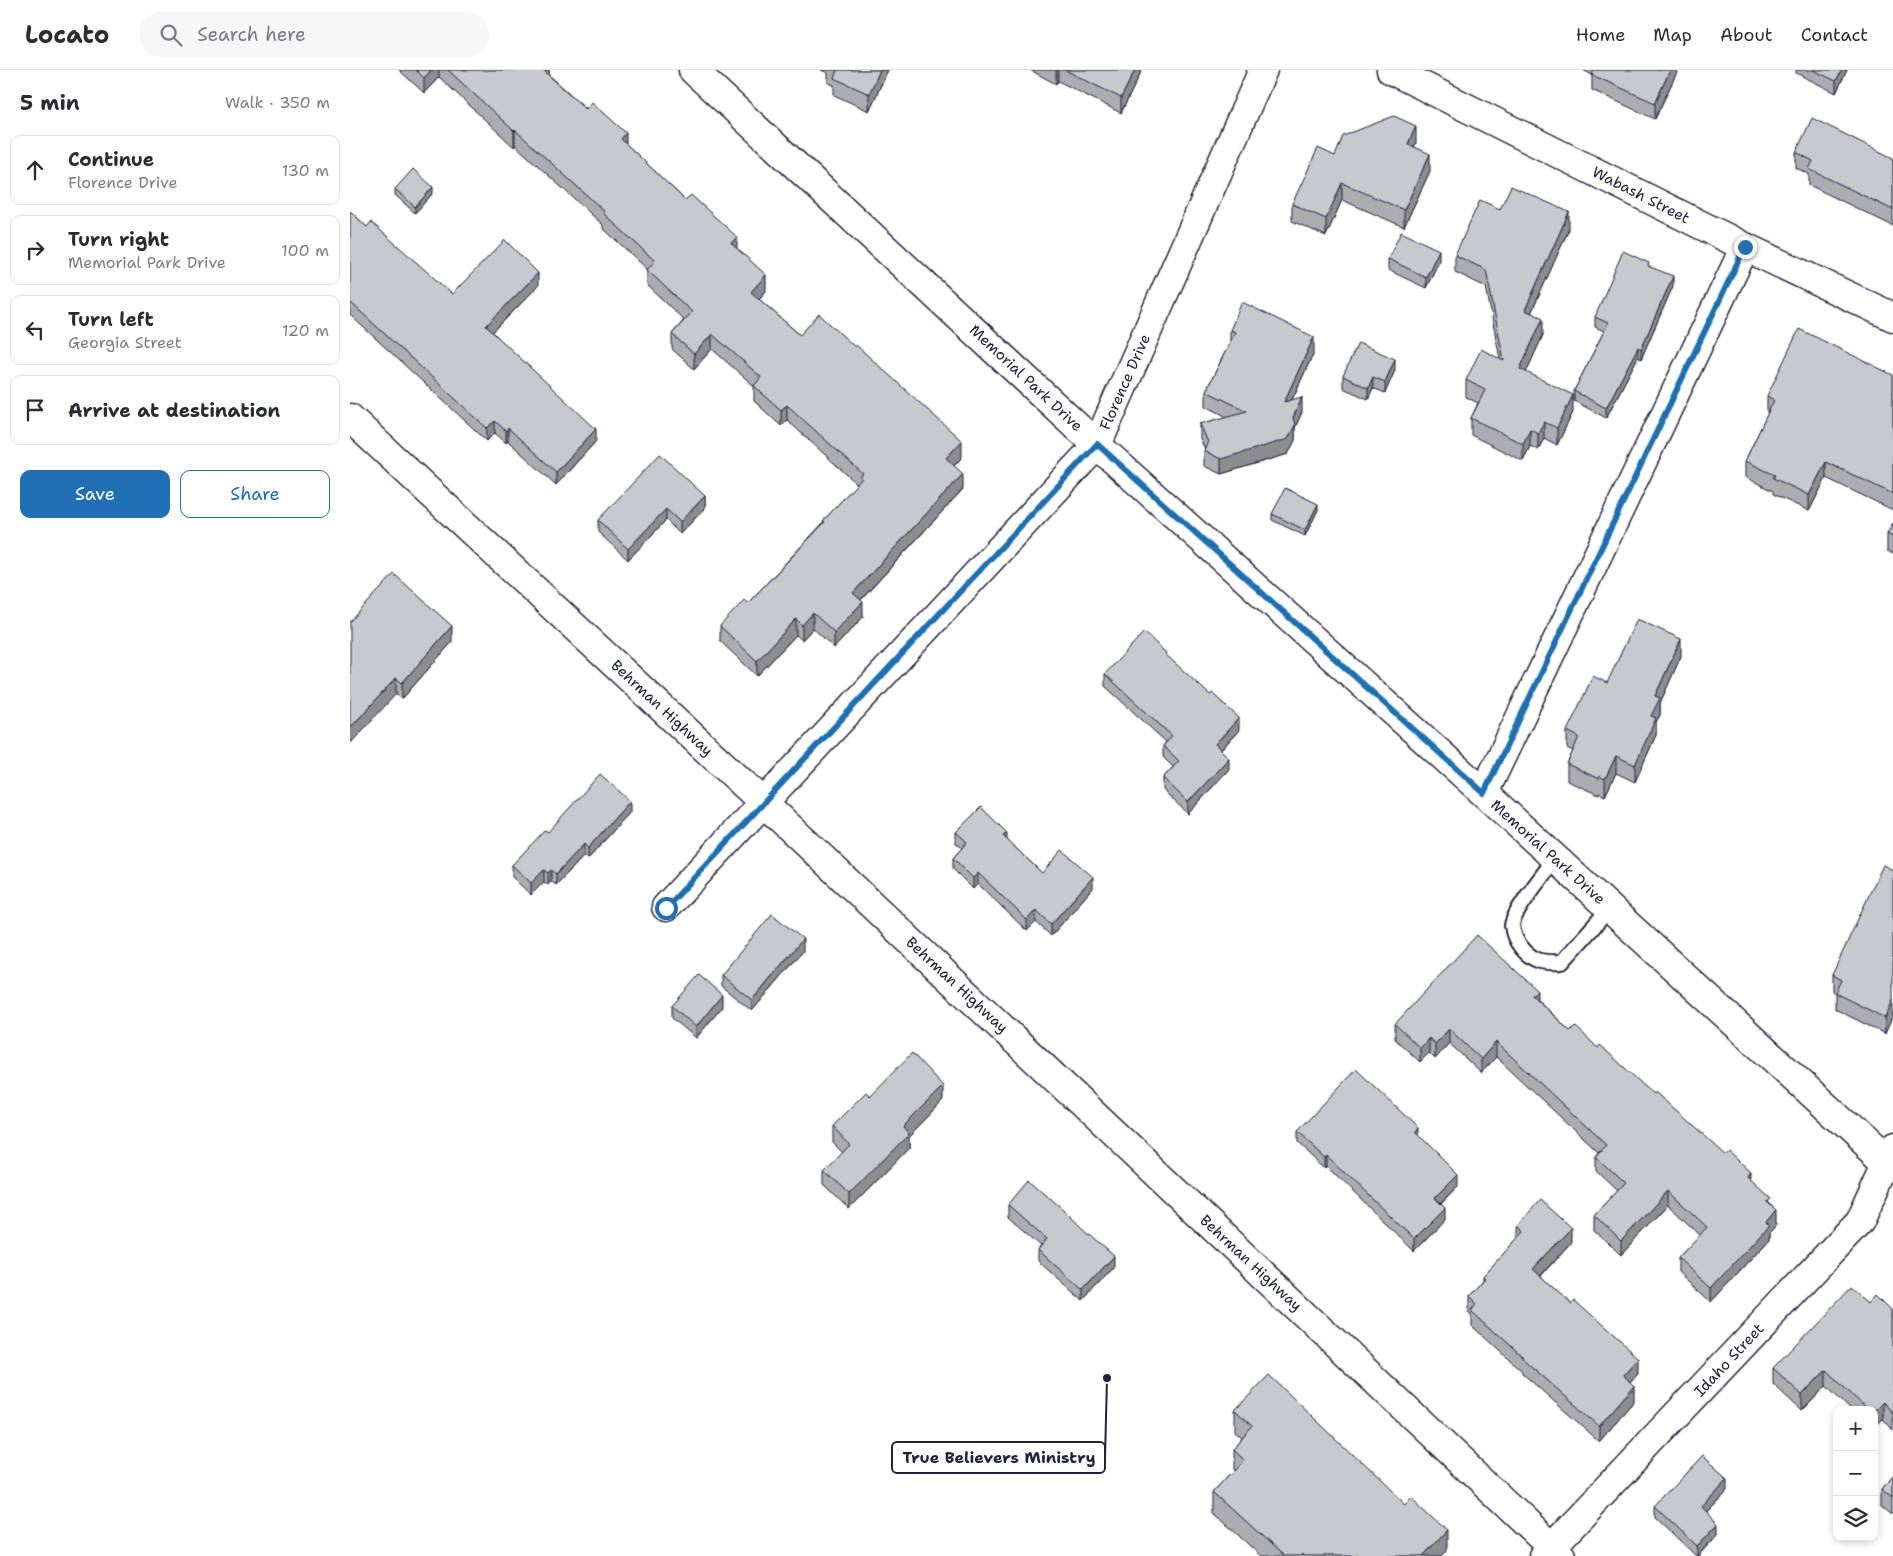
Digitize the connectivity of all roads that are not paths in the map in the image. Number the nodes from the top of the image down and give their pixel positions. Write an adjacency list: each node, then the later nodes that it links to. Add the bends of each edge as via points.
1 (693, 70): 7 (street, Memorial Park Drive)
2 (1264, 70): 7 (street, Florence Drive)
3 (1391, 70): 4 (street, Wabash Street)
4 (1745, 247): 5 (street, Wabash Street); 8 (street)
5 (1893, 317)
6 (350, 418): 9 (street, Behrman Highway)
7 (1097, 444): 8 (street, Memorial Park Drive); 9 (street, Florence Drive)
8 (1484, 793): 10 (street, Memorial Park Drive)
9 (764, 803): 11 (street, Florence Drive); 14 (street, Behrman Highway)
10 (1556, 858): 12 (street, Memorial Park Drive); 12 (lane, via 1519,909 1512,925 1515,941 1527,955 1543,963 1562,962)
11 (666, 908)
12 (1610, 908): 13 (street, Memorial Park Drive)
13 (1891, 1160): 14 (street, Idaho Street, via 1860,1221)
14 (1552, 1553)

